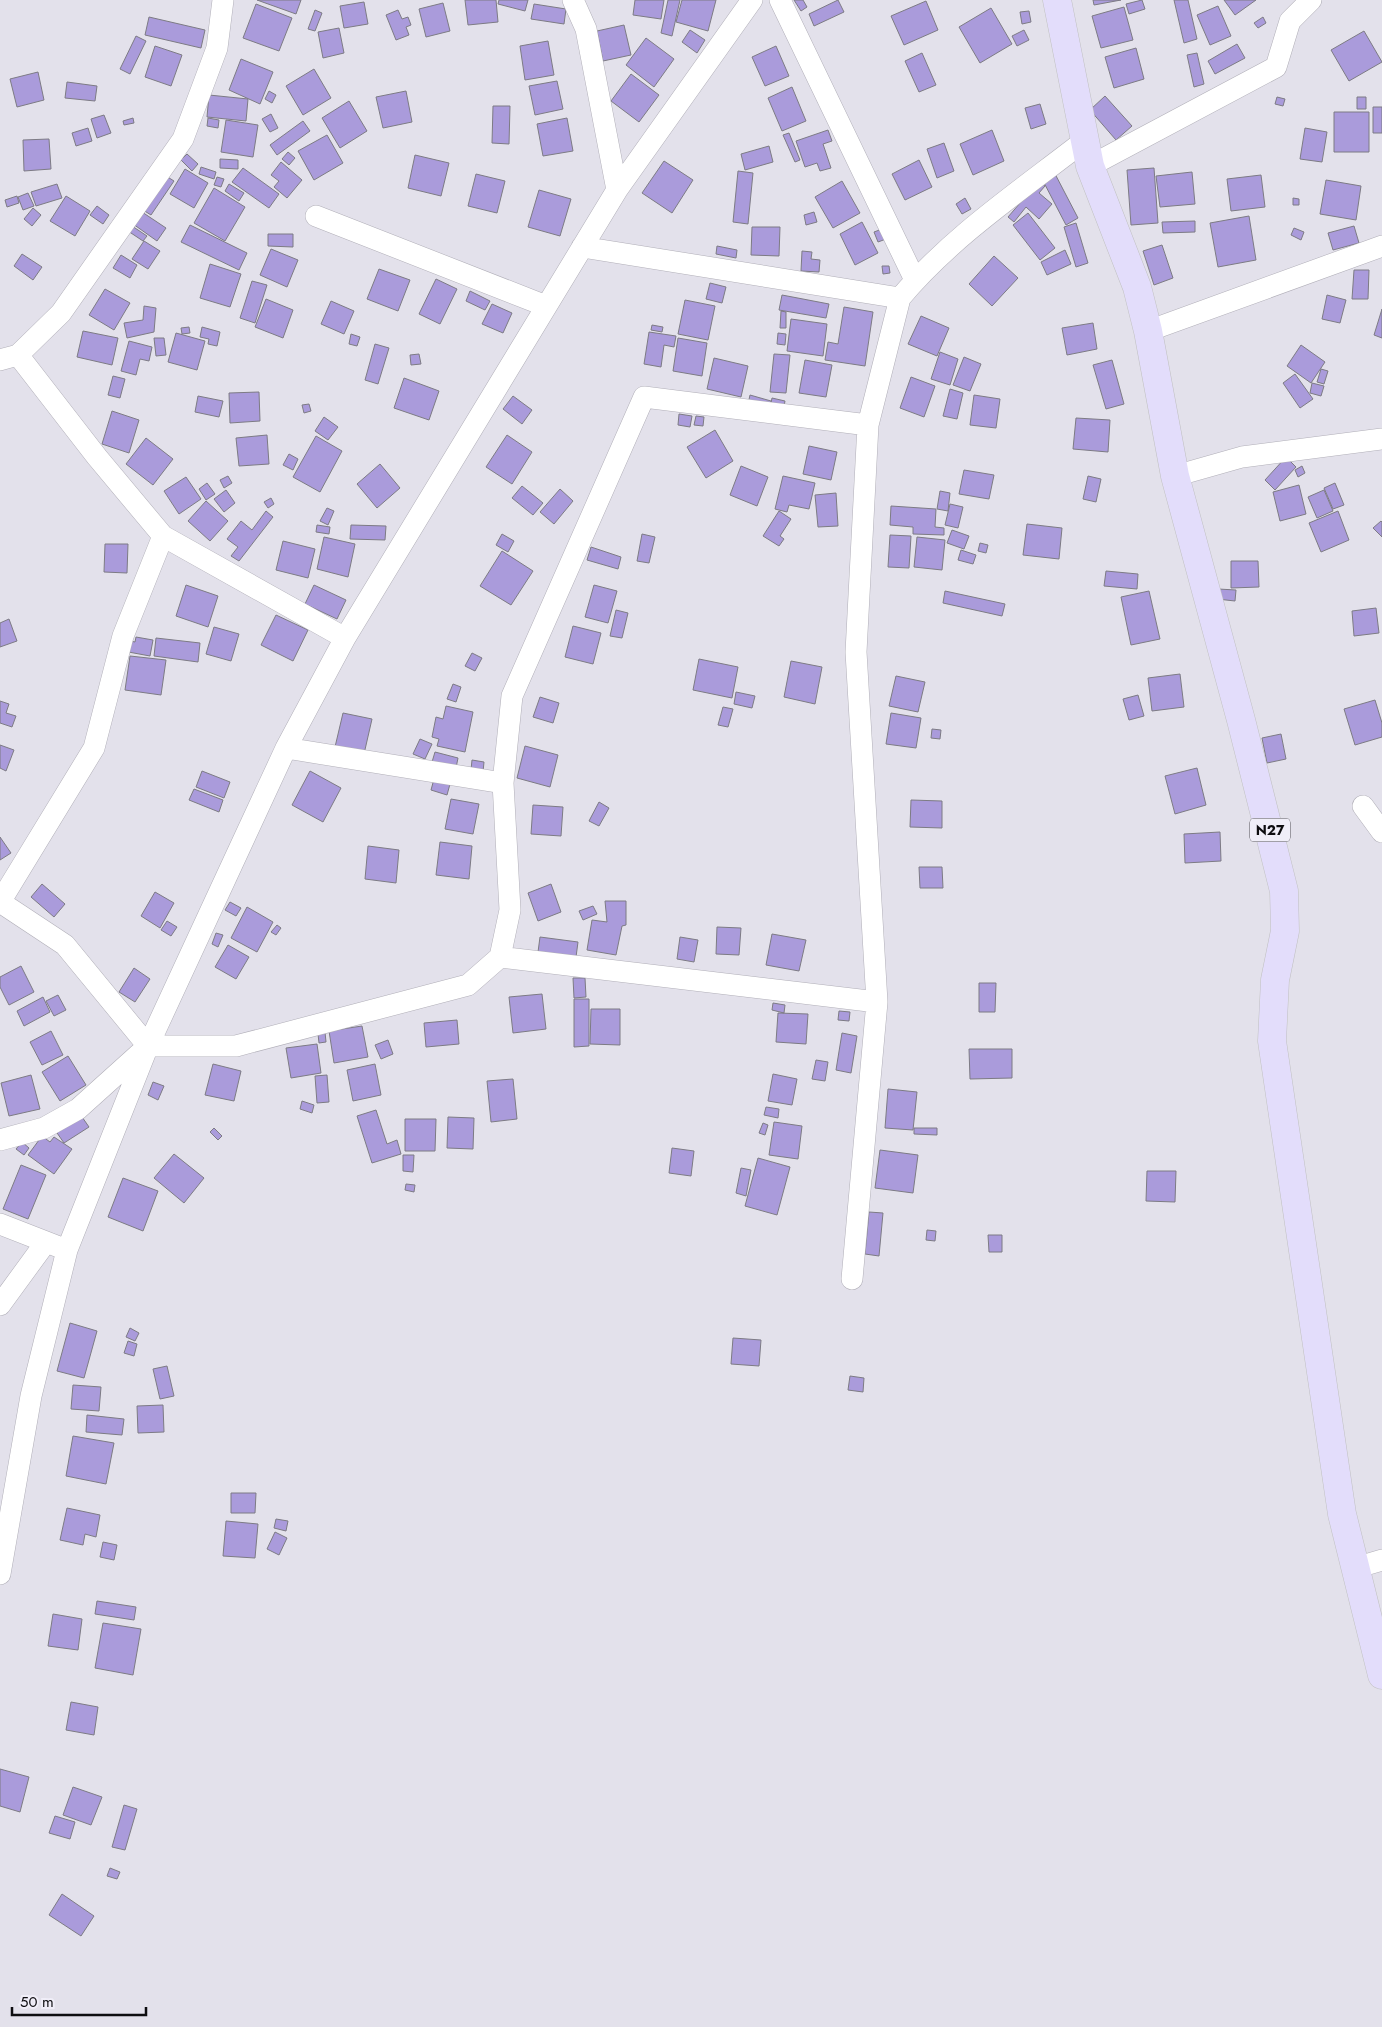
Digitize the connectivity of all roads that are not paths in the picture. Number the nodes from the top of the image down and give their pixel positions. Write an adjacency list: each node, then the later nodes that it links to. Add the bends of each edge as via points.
1 (223, 0): 16 (street, via 217,48 183,139 61,314)
2 (573, 0): 8 (street, via 586,29)
3 (752, 0): 8 (street)
4 (780, 0): 12 (street)
5 (1057, 0): 7 (main road, N27)
6 (1311, 0): 7 (street, via 1290,21 1276,67)
7 (1087, 154): 12 (street, via 979,222); 15 (main road, N27, via 1137,287)
8 (617, 190): 11 (street)
9 (316, 216): 14 (street)
10 (1382, 246): 15 (street)
11 (582, 247): 13 (street); 14 (street)
12 (915, 280): 13 (street)
13 (900, 298): 17 (street)
14 (546, 306): 21 (street)
15 (1148, 331): 19 (main road, N27)
16 (9, 358): 20 (street)
17 (868, 425): 23 (street, via 644,397 512,696); 28 (street, via 856,652)
18 (1382, 440): 19 (street, via 1242,457)
19 (1176, 476): 37 (main road, N27, via 1284,890 1285,931 1276,980 1272,1041 1342,1514)
20 (163, 536): 21 (street); 26 (street, via 123,636 94,748)
21 (345, 638): 22 (street)
22 (286, 748): 23 (street); 29 (street)
23 (502, 783): 27 (street, via 510,910)
24 (1364, 806): 25 (street)
25 (1382, 832)
26 (0, 902): 29 (street, via 65,945)
27 (500, 957): 28 (street); 29 (street, via 468,985 236,1046)
28 (877, 1002): 34 (street)
29 (148, 1046): 30 (street, via 78,1109 44,1128); 33 (street)
30 (0, 1140)
31 (0, 1224): 32 (street)
32 (46, 1242): 33 (street); 35 (street)
33 (67, 1250): 38 (street, via 31,1396)
34 (852, 1279)
35 (0, 1305)
36 (1382, 1560): 37 (street)
37 (1355, 1568): 39 (main road, N27)
38 (0, 1574)
39 (1382, 1676)

